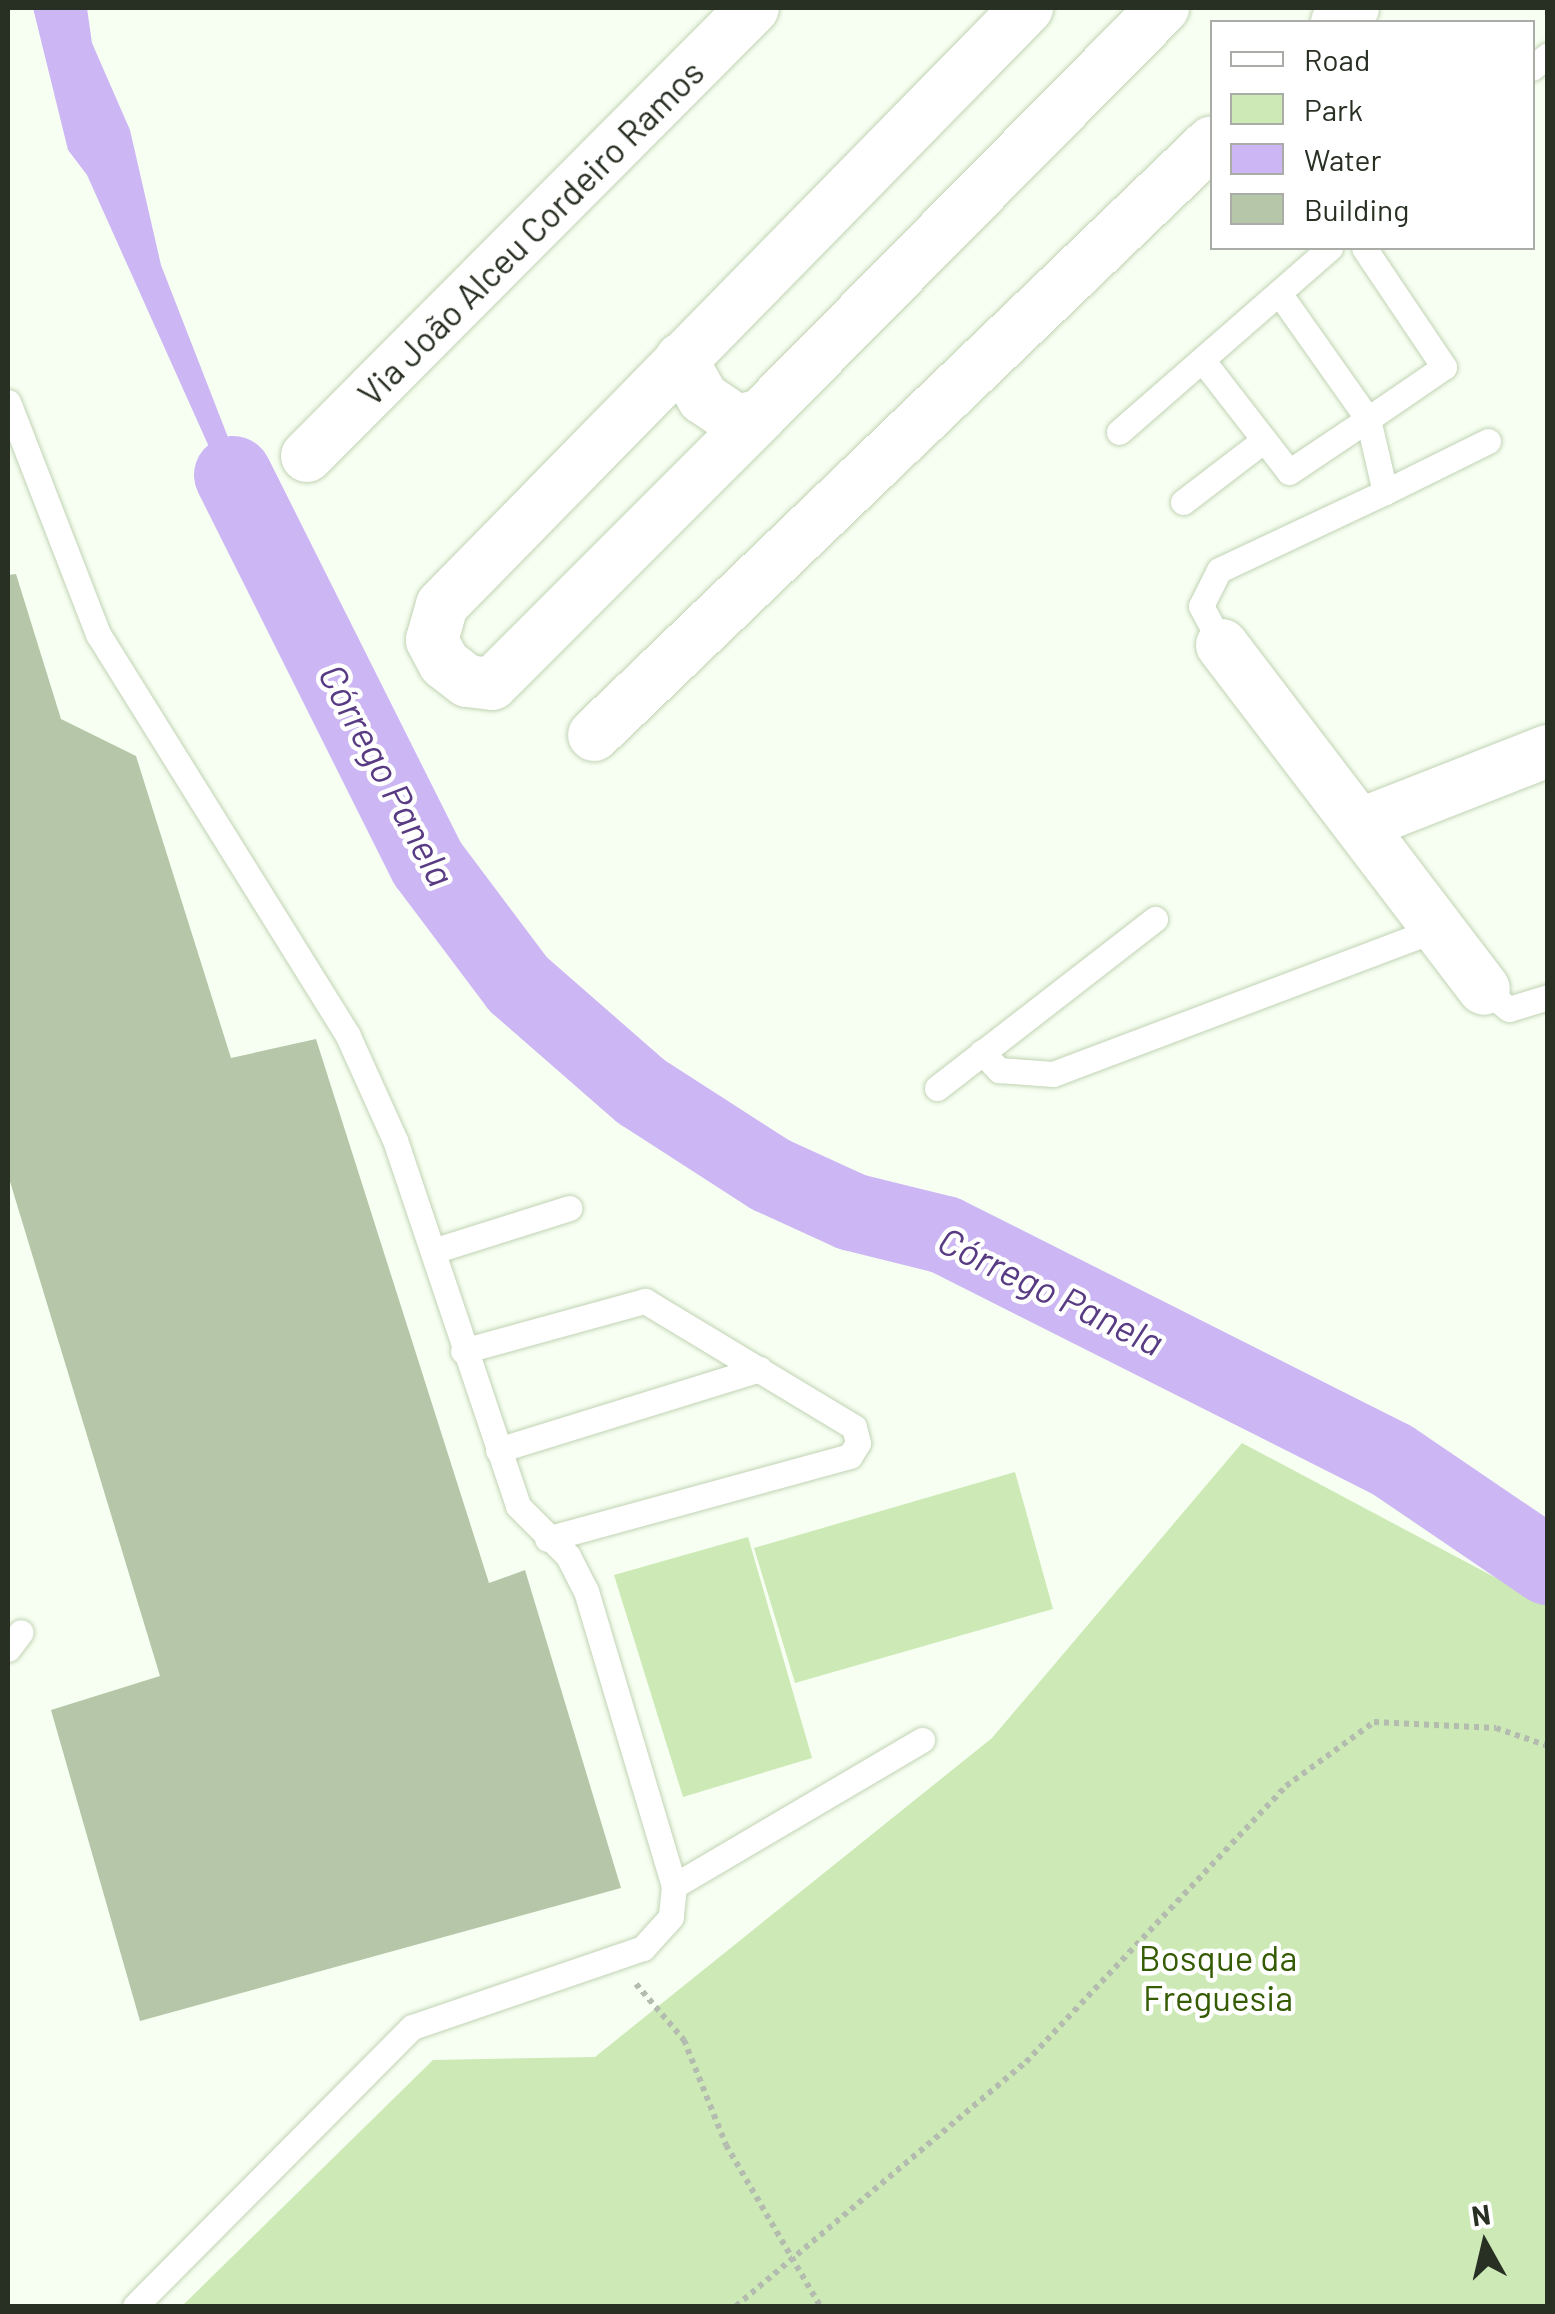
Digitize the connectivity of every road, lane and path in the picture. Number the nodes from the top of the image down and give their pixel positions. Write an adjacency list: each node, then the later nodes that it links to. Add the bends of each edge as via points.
1 (753, 8): 16 (street, Via João Alceu Cordeiro Ramos)
2 (1027, 8): 8 (street)
3 (1163, 8): 11 (street)
4 (1210, 144): 20 (street)
5 (1328, 250): 7 (lane)
6 (1365, 250): 12 (lane, via 1444,367)
7 (1279, 293): 9 (lane); 12 (lane)
8 (681, 359): 11 (street, via 702,398 737,422); 11 (street, via 432,620 444,663 467,682 492,684)
9 (1203, 361): 13 (lane); 14 (lane)
10 (8, 402): 30 (lane, via 98,634 348,1036)
11 (761, 415)
12 (1368, 419): 14 (lane, via 1289,472); 17 (lane)
13 (1119, 432)
14 (1264, 440): 18 (lane)
15 (1488, 441): 17 (lane)
16 (307, 456)
17 (1386, 492): 19 (lane, via 1219,570 1200,606)
18 (1183, 502)
19 (1222, 645): 22 (street)
20 (594, 735)
21 (1548, 751): 22 (street)
22 (1364, 824): 24 (street)
23 (1155, 918): 27 (lane)
24 (1440, 927): 25 (street); 27 (lane, via 1053,1074 999,1070)
25 (1484, 989): 26 (lane, via 1509,1009)
26 (1548, 997)
27 (982, 1052): 28 (lane)
28 (938, 1088)
29 (569, 1208): 30 (lane)
30 (433, 1251): 31 (lane)
31 (463, 1351): 32 (lane, via 645,1301); 33 (lane)
32 (760, 1368): 33 (lane); 34 (lane, via 854,1427 858,1443 850,1456)
33 (498, 1450): 34 (lane, via 518,1506)
34 (547, 1540): 37 (lane, via 568,1556 586,1591)
35 (922, 1740): 37 (lane)
36 (1548, 1746): 39 (path, via 1496,1728 1374,1722 1286,1786 1026,2062)
37 (674, 1886): 38 (lane, via 671,1916 643,1948)
38 (614, 1960): 39 (path, via 684,2040 726,2146); 40 (lane, via 412,2027)
39 (789, 2258): 41 (path); 42 (path)
40 (135, 2306)
41 (736, 2306)
42 (820, 2306)

